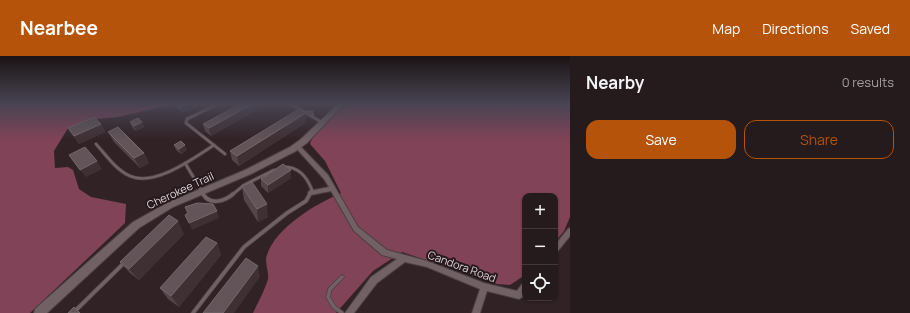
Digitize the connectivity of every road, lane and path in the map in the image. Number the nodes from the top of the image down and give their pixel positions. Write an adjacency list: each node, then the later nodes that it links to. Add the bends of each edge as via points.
1 (195, 116): 6 (lane, via 186,123)
2 (311, 116): 4 (lane)
3 (330, 116): 4 (street, Cherokee Trail)
4 (323, 123): 7 (street, Cherokee Trail)
5 (96, 144): 9 (lane, via 120,170 132,177 148,177)
6 (214, 145): 8 (lane); 9 (lane)
7 (297, 146): 10 (street, Candora Road); 11 (street, Cherokee Trail, via 248,172)
8 (225, 154)
9 (185, 163): 11 (lane)
10 (333, 188): 12 (street); 16 (street, Candora Road, via 356,229 385,253)
11 (202, 192): 12 (lane, via 208,200 226,200 244,185 285,166 294,167 303,174 311,186); 20 (street, Cherokee Trail, via 136,225)
12 (311, 192): 22 (lane, via 306,201 244,247)
13 (569, 232): 14 (street)
14 (558, 246)
15 (130, 257): 21 (lane)
16 (404, 259): 18 (street, Candora Road, via 428,264); 24 (street, via 374,280)
17 (342, 278): 23 (lane, via 330,289 328,297 334,307)
18 (484, 287): 19 (street, Candora Road, via 519,295); 25 (street)
19 (522, 291)
20 (39, 313)
21 (73, 313)
22 (193, 313)
23 (342, 313)
24 (348, 313)
25 (476, 313)

